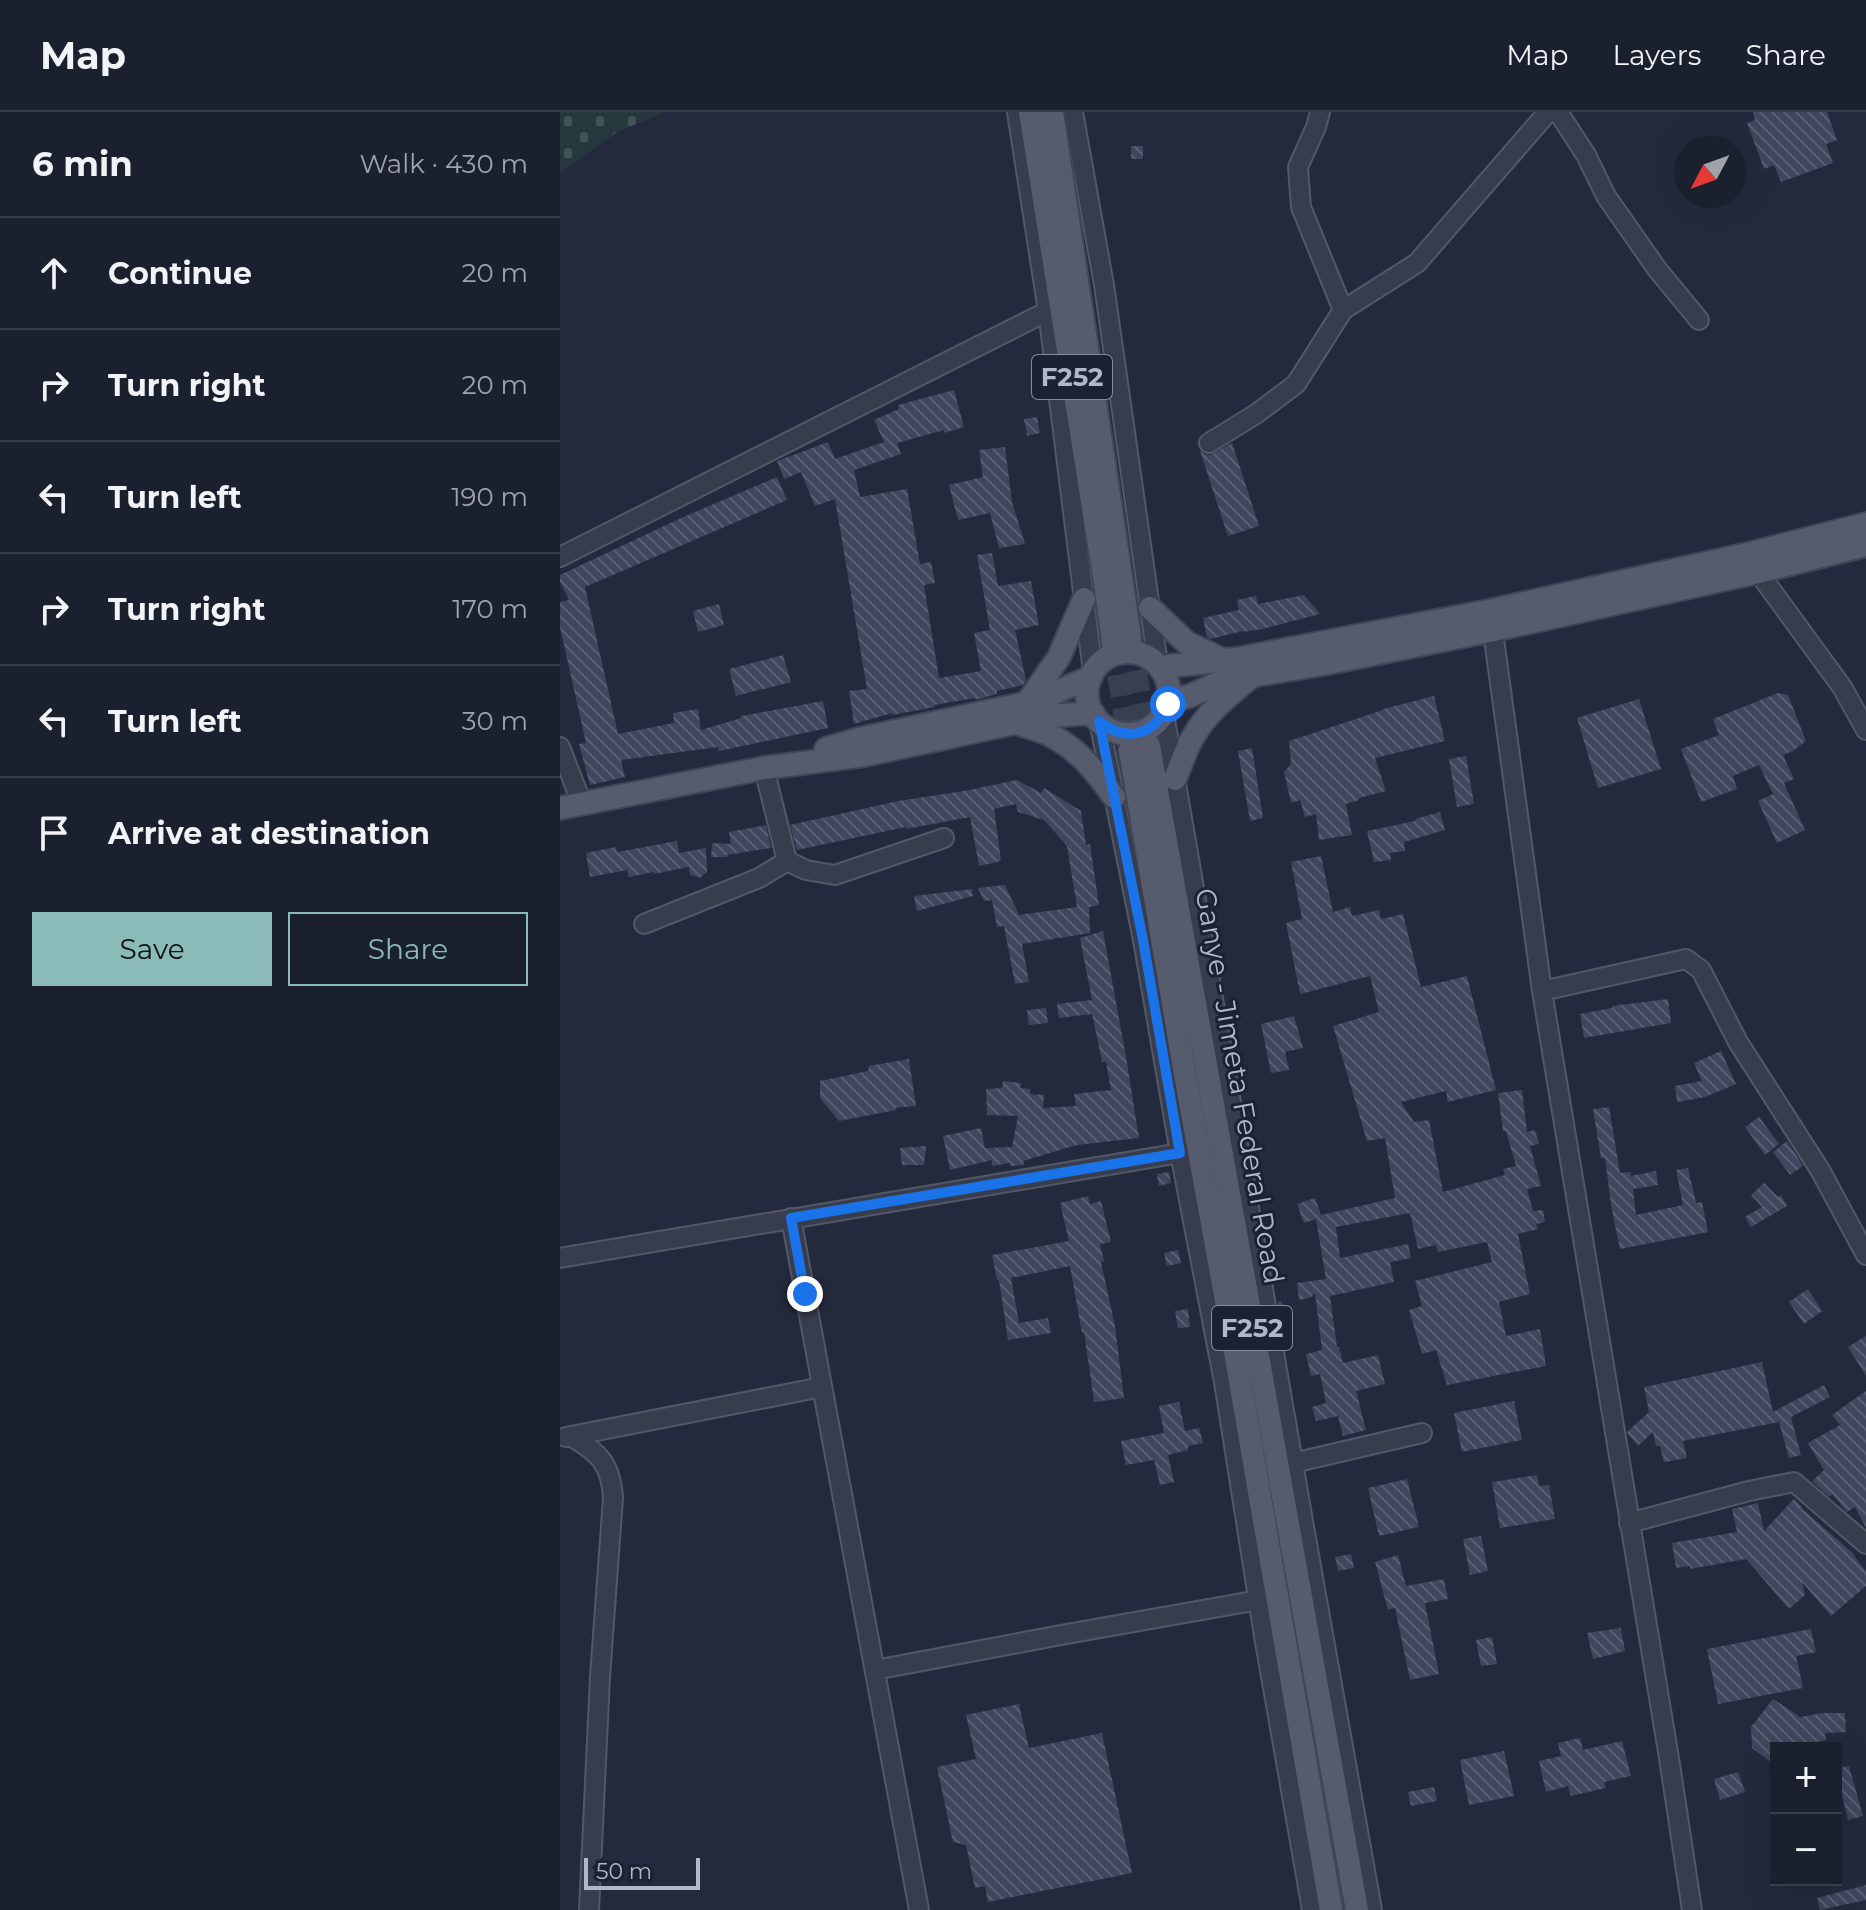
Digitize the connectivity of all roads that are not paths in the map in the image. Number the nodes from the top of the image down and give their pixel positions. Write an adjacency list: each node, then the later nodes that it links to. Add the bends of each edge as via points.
1 (1017, 112): 9 (street)
2 (1030, 112): 3 (main road, F252, via 1121,640)
3 (1052, 112)
4 (1073, 112): 17 (street, via 1104,285)
5 (1320, 112): 8 (street, via 1298,167 1301,207)
6 (1548, 112): 8 (street, via 1417,263)
7 (1558, 112): 10 (street, via 1606,196)
8 (1343, 310): 11 (street, via 1296,384)
9 (1048, 311): 14 (street); 16 (street)
10 (1699, 320)
11 (1209, 443)
12 (1866, 524): 18 (main road)
13 (1866, 545): 15 (main road)
14 (560, 557)
15 (1758, 572): 18 (main road); 26 (street, via 1842,687)
16 (1084, 599): 21 (street); 24 (main road, via 1059,657)
17 (1150, 608): 19 (main road, via 1187,643); 20 (street)
18 (1492, 621): 19 (main road); 22 (main road, via 1323,664); 35 (street)
19 (1224, 661): 20 (main road)
20 (1159, 666): 21 (main road, via 1129,652 1108,657); 23 (main road, via 1168,683)
21 (1092, 674): 24 (main road); 25 (main road, via 1088,703)
22 (1253, 675): 23 (main road, via 1220,682); 29 (main road, via 1198,728)
23 (1166, 708): 25 (main road, via 1157,723 1128,734 1107,728); 29 (street)
24 (1021, 713): 25 (main road); 28 (main road, via 865,755); 30 (main road, via 1096,770)
25 (1096, 717): 30 (street)
26 (1866, 730)
27 (560, 747): 31 (street)
28 (764, 768): 31 (main road); 33 (street)
29 (1175, 779): 43 (street)
30 (1114, 797): 36 (street)
31 (571, 806)
32 (944, 838): 33 (street, via 835,875)
33 (787, 861): 34 (street, via 759,878)
34 (644, 924)
35 (1542, 991): 38 (street, via 1686,959 1701,970 1738,1042 1820,1170); 44 (street)
36 (1180, 1153): 37 (street); 46 (street)
37 (791, 1218): 39 (street); 40 (street)
38 (1866, 1255)
39 (560, 1258)
40 (822, 1387): 42 (street); 47 (street)
41 (1422, 1433): 43 (street)
42 (565, 1437): 48 (street, via 589,1446 603,1461 613,1498)
43 (1293, 1463): 53 (street)
44 (1629, 1523): 45 (street, via 1794,1482); 54 (street)
45 (1866, 1544)
46 (1259, 1600): 47 (street); 50 (street)
47 (875, 1670): 49 (street)
48 (589, 1910)
49 (919, 1910)
50 (1312, 1910)
51 (1331, 1910): 52 (main road, Ganye - Jimeta Federal Road / F252, via 1184,1069 1139,748)
52 (1357, 1910)
53 (1372, 1910)
54 (1692, 1910)

